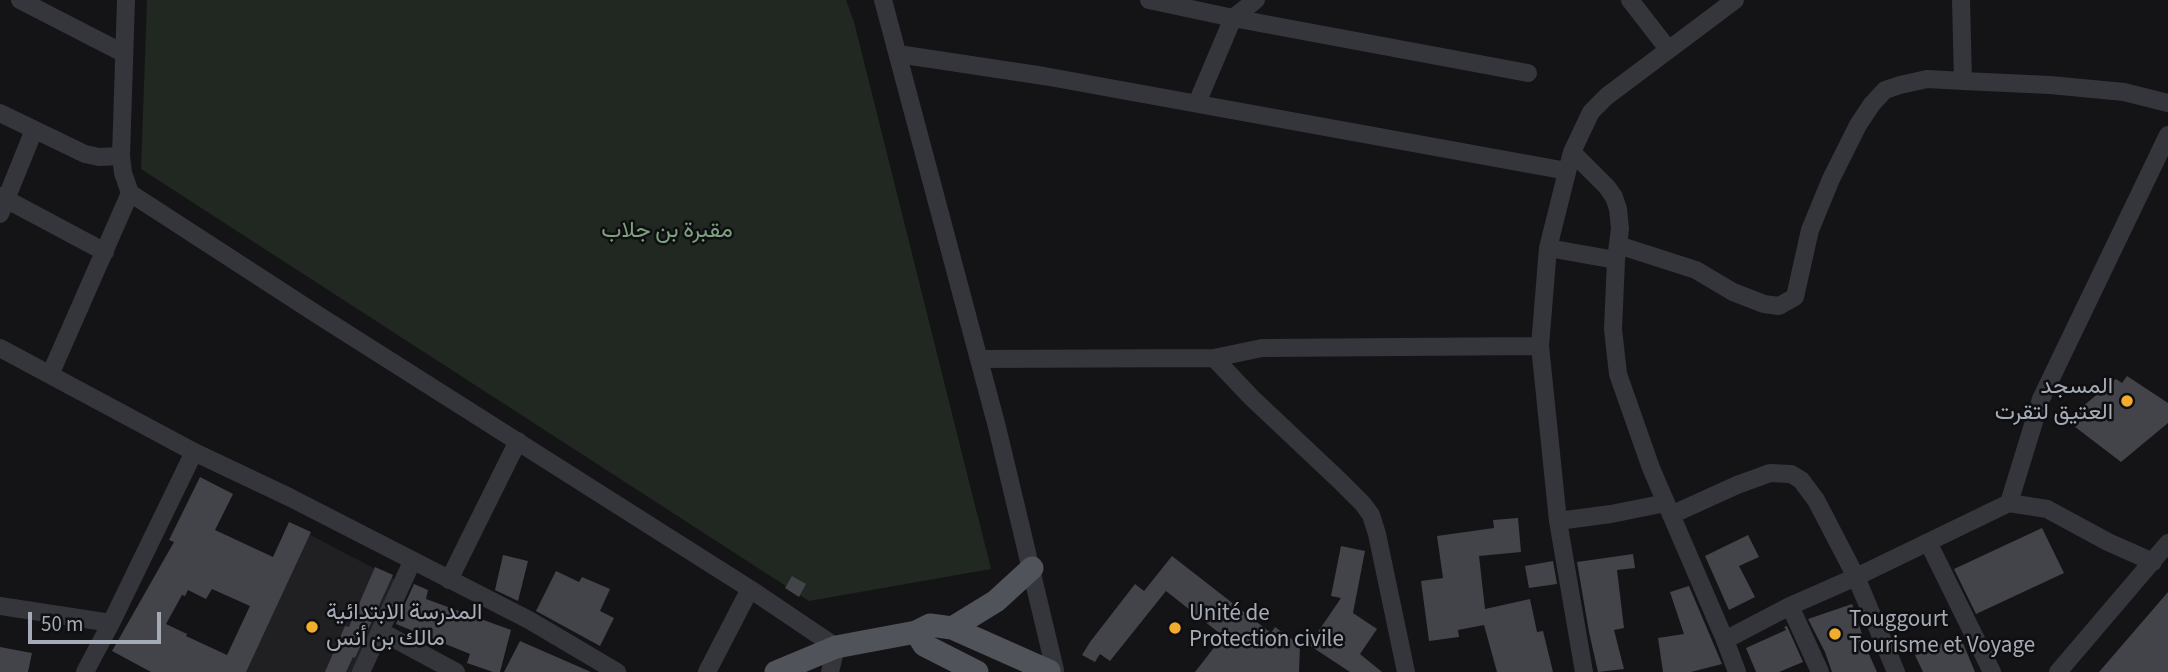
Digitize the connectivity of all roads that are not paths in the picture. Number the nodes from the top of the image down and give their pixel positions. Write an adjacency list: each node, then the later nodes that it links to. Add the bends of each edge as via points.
1 (20, 0): 11 (street)
2 (126, 0): 11 (street)
3 (883, 0): 12 (street)
4 (1149, 0): 9 (street)
5 (1256, 0): 9 (street)
6 (1630, 0): 10 (street)
7 (1735, 0): 10 (street)
8 (1961, 0): 14 (street)
9 (1233, 18): 13 (street); 15 (street)
10 (1668, 49): 20 (street, via 1596,106)
11 (123, 53): 21 (street)
12 (898, 54): 15 (street); 31 (street)
13 (1528, 72)
14 (1963, 81): 16 (street, via 2124,92); 27 (street, via 1927,79 1900,85 1885,90 1872,104 1831,179 1810,230 1795,297 1789,302 1779,306 1764,303 1733,292 1696,270)
15 (1197, 103): 22 (street)
16 (2168, 103)
17 (0, 113): 18 (street)
18 (34, 130): 21 (street, via 85,154); 24 (street)
19 (2168, 135): 35 (street, via 2041,399)
20 (1572, 152): 22 (street); 27 (street, via 1614,197 1620,229)
21 (121, 156): 23 (street)
22 (1567, 171): 25 (street)
23 (130, 193): 26 (street); 33 (street)
24 (2, 203): 26 (street)
25 (1548, 248): 27 (street); 28 (street)
26 (105, 252): 32 (street)
27 (1617, 253): 36 (street, via 1613,329 1618,374)
28 (1540, 345): 30 (street, via 1262,348); 37 (street)
29 (0, 348): 32 (street)
30 (1214, 358): 31 (street); 63 (street, via 1371,516)
31 (979, 359): 42 (street)
32 (50, 375): 34 (street)
33 (518, 441): 44 (street); 45 (street)
34 (194, 452): 40 (street); 48 (street)
35 (2008, 503): 38 (street); 41 (street, via 2047,509)
36 (1668, 509): 37 (street); 43 (street, via 1770,473 1791,474 1816,500); 52 (street)
37 (1558, 521): 64 (street)
38 (1928, 542): 43 (street); 68 (street)
39 (2168, 543): 41 (street)
40 (412, 562): 44 (street); 50 (street)
41 (2153, 562): 69 (street)
42 (1032, 568): 49 (main road, via 996,601); 54 (street)
43 (1856, 576): 47 (street); 67 (street)
44 (449, 580): 58 (street)
45 (750, 589): 53 (street); 59 (street)
46 (0, 606): 48 (street)
47 (1790, 606): 52 (street); 66 (street)
48 (111, 623): 55 (street)
49 (952, 628): 51 (main road, via 930,625); 54 (main road)
50 (380, 631): 56 (street); 57 (street)
51 (916, 632): 53 (main road); 62 (main road, via 924,645)
52 (1725, 640): 65 (street)
53 (836, 647): 60 (main road); 61 (street)
54 (1055, 671)
55 (85, 672)
56 (361, 672)
57 (456, 672)
58 (617, 672)
59 (707, 672)
60 (776, 672)
61 (830, 672)
62 (977, 672)
63 (1406, 672)
64 (1584, 672)
65 (1737, 672)
66 (1820, 672)
67 (1896, 672)
68 (1992, 672)
69 (2058, 672)

